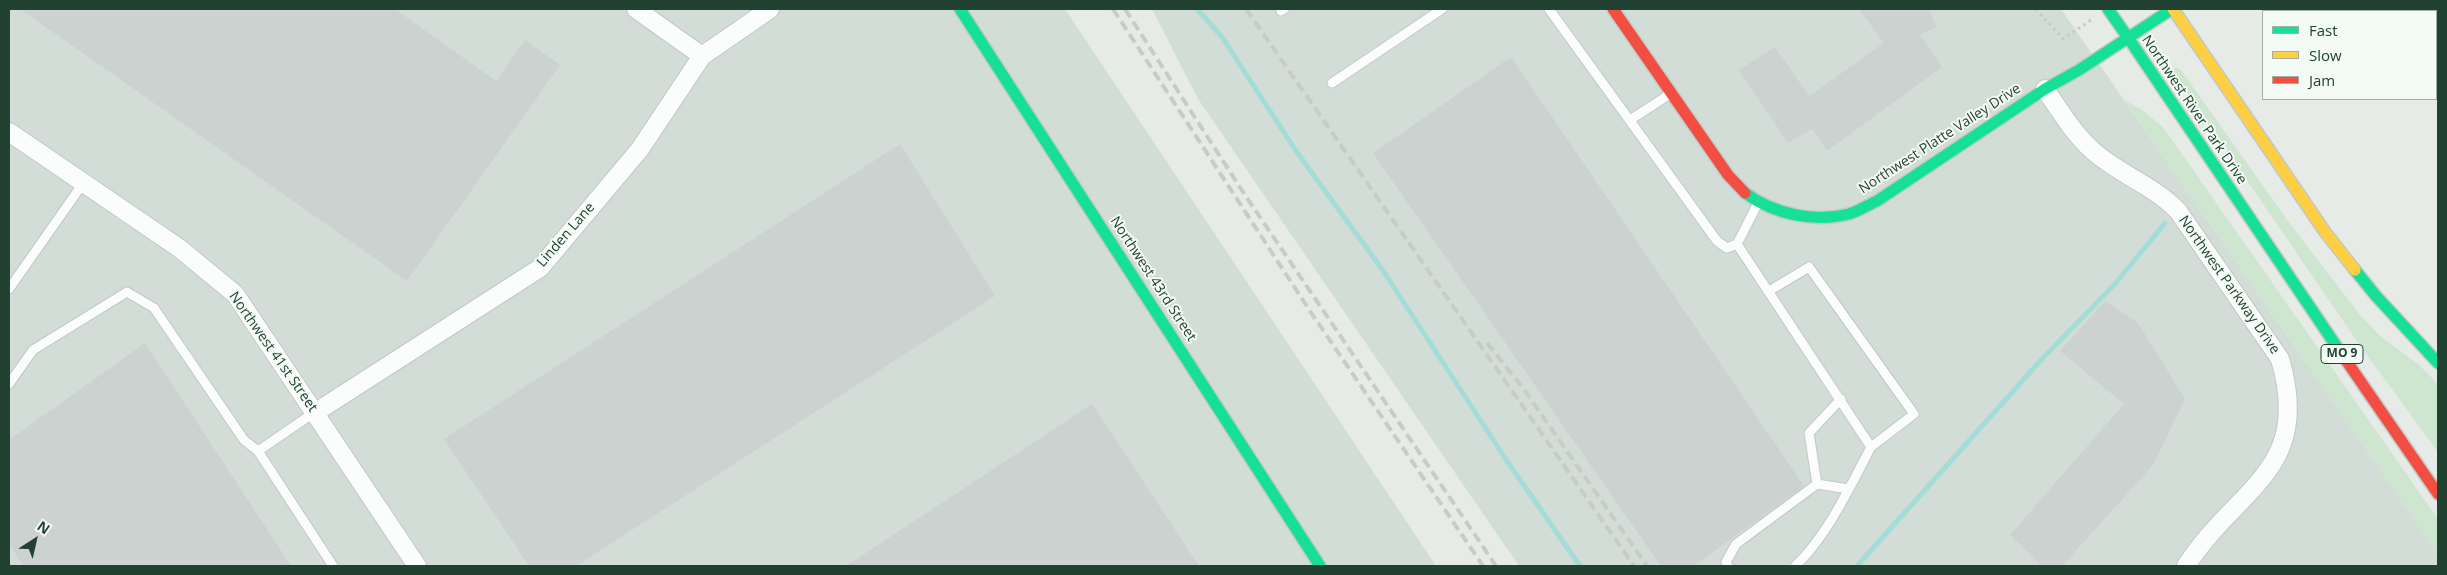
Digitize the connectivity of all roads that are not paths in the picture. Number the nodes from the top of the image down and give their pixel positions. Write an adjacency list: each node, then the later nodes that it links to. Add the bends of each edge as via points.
1 (636, 9): 10 (street)
2 (770, 9): 10 (street, Linden Lane)
3 (960, 9): 34 (main road, Northwest 43rd Street)
4 (1442, 9): 11 (lane)
5 (1549, 9): 14 (lane)
6 (1613, 9): 13 (main road, Northwest Platte Valley Drive)
7 (2108, 9): 9 (main road, Northwest River Park Drive / MO 9)
8 (2172, 9): 9 (main road, Northwest Platte Valley Drive); 21 (main road, via 2325,232 2376,296)
9 (2128, 38): 12 (main road, Northwest Platte Valley Drive); 27 (main road, Northwest River Park Drive / MO 9)
10 (702, 56): 24 (street, Linden Lane, via 640,149 540,268)
11 (1332, 82)
12 (2044, 88): 17 (main road, Northwest Platte Valley Drive, via 1877,201 1850,214 1820,218 1792,214); 37 (street, Northwest Parkway Drive, via 2093,151 2165,198 2178,211 2280,359 2287,383 2289,408 2286,433 2277,457 2256,488 2215,526)
13 (1670, 94): 14 (lane); 17 (main road, Northwest Platte Valley Drive, via 1728,175)
14 (1630, 120): 18 (lane, via 1717,241 1727,248)
15 (9, 132): 16 (street, Northwest 41st Street)
16 (85, 182): 19 (lane); 24 (street, Northwest 41st Street, via 179,248 235,294)
17 (1759, 200): 18 (lane)
18 (1737, 244): 20 (lane)
19 (9, 289)
20 (1769, 291): 23 (lane); 25 (lane, via 1809,267 1914,414)
21 (2438, 363)
22 (9, 384): 26 (lane, via 33,350 127,292 154,308 244,440)
23 (1841, 399): 25 (lane); 28 (lane, via 1809,433)
24 (316, 412): 26 (lane); 33 (street, Northwest 41st Street)
25 (1871, 447): 29 (lane)
26 (258, 451): 32 (lane)
27 (2429, 480): 30 (main road, MO 9); 31 (main road)
28 (1817, 484): 29 (lane); 35 (lane, via 1736,544 1726,562)
29 (1849, 489): 36 (lane, via 1807,555)
30 (2438, 489)
31 (2438, 494)
32 (333, 566)
33 (417, 566)
34 (1320, 566)
35 (1728, 566)
36 (1795, 566)
37 (2186, 566)

